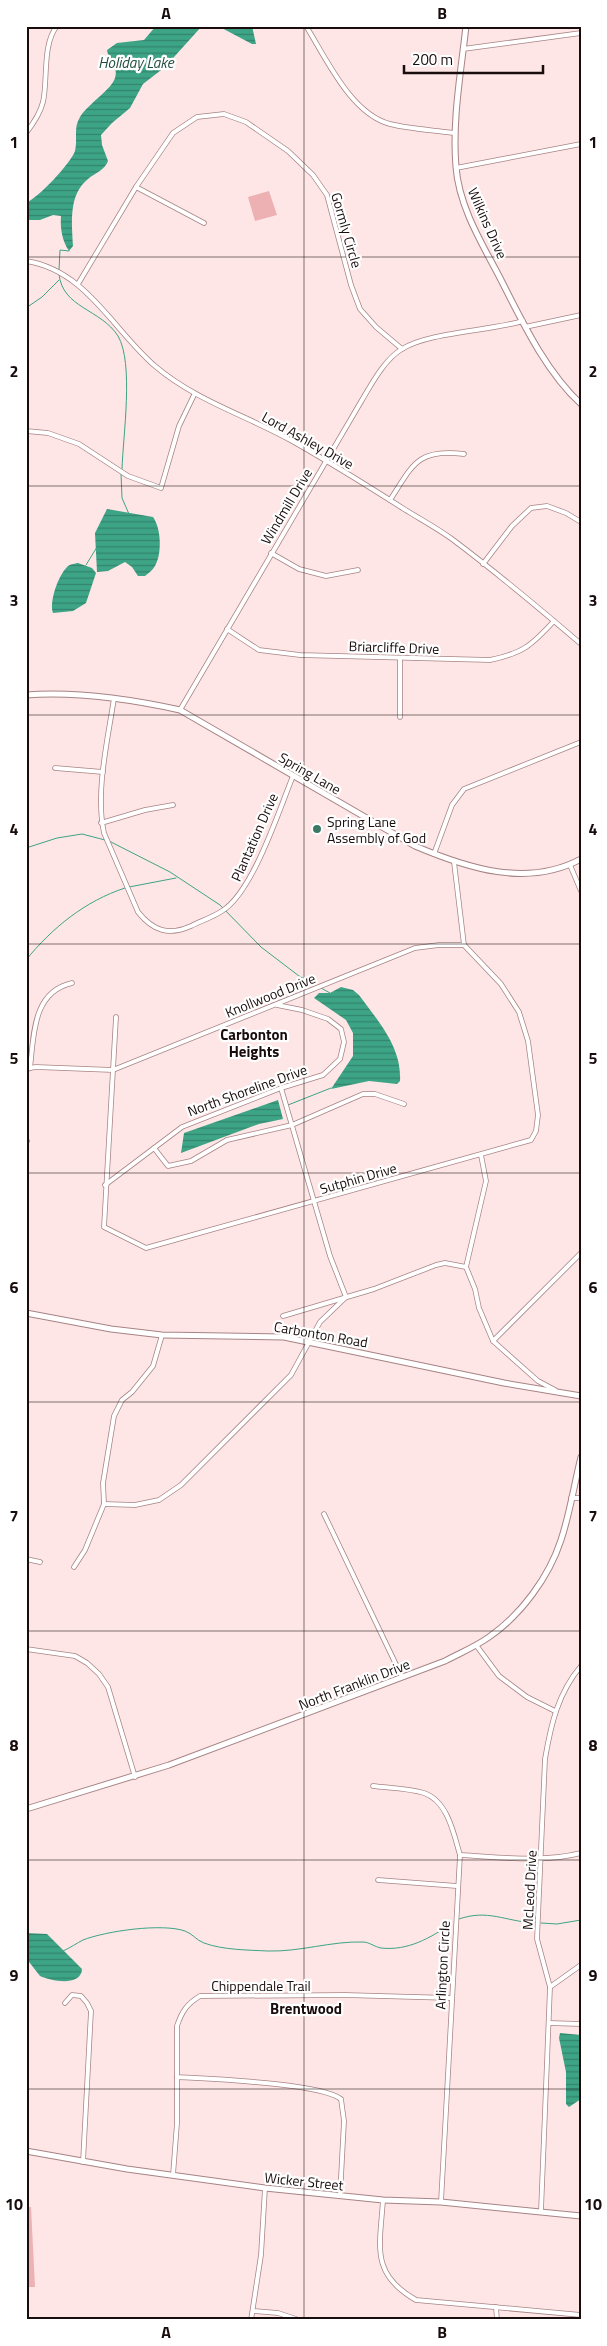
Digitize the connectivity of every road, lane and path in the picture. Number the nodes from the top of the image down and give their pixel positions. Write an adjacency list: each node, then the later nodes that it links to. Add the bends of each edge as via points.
1 (57, 26): 6 (street, via 44,75 43,102)
2 (306, 26): 7 (street, via 349,94 366,112 389,124)
3 (466, 26): 5 (street, Wilkins Drive)
4 (581, 34): 5 (street)
5 (464, 48): 7 (street, Wilkins Drive)
6 (26, 133)
7 (454, 133): 9 (street, Wilkins Drive)
8 (581, 144): 9 (street)
9 (456, 168): 15 (street, Wilkins Drive, via 461,195 474,228)
10 (136, 187): 11 (street); 13 (street, Gormly Circle); 16 (street, Gormly Circle, via 172,133 197,117 224,114 246,122 288,151 322,188 360,309)
11 (204, 223)
12 (26, 261): 13 (street, Lord Ashley Drive, via 37,262)
13 (78, 284): 17 (street, Lord Ashley Drive, via 155,366)
14 (581, 315): 15 (street, Windmill Drive)
15 (524, 324): 16 (street, Windmill Drive, via 425,341); 18 (street, Wilkins Drive, via 566,391)
16 (402, 349): 21 (street, Windmill Drive, via 370,386)
17 (194, 395): 19 (street, via 179,426 161,488 128,476 79,444 48,433); 21 (street, Lord Ashley Drive, via 292,441)
18 (581, 404)
19 (26, 431)
20 (464, 454): 22 (street, via 429,454 415,462)
21 (326, 461): 22 (street, Lord Ashley Drive); 24 (street, Windmill Drive)
22 (390, 500): 25 (street, Lord Ashley Drive, via 451,538)
23 (581, 522): 25 (street, via 547,506 531,508 512,526)
24 (270, 553): 26 (street, via 299,569 326,576); 28 (street, Windmill Drive)
25 (483, 564): 27 (street, Lord Ashley Drive)
26 (358, 570)
27 (554, 621): 29 (street, Lord Ashley Drive); 30 (street, Briarcliffe Drive, via 531,646 510,656 490,660)
28 (227, 629): 30 (street, Briarcliffe Drive, via 259,650); 33 (street, Windmill Drive)
29 (581, 644)
30 (400, 659): 34 (street)
31 (26, 695): 32 (street, Spring Lane, via 51,693)
32 (114, 698): 33 (street, Spring Lane); 37 (street, Plantation Drive)
33 (180, 710): 38 (street, Spring Lane)
34 (400, 717)
35 (581, 742): 41 (street, via 464,788 452,805)
36 (55, 768): 37 (street)
37 (103, 772): 40 (street, Plantation Drive)
38 (293, 776): 40 (street, Plantation Drive, via 250,879 237,898 223,911 179,932 161,931 147,923 138,912); 41 (street, Spring Lane)
39 (173, 805): 40 (street)
40 (102, 823)
41 (434, 854): 43 (street, Spring Lane)
42 (581, 859): 44 (street, Spring Lane)
43 (454, 862): 44 (street, Spring Lane, via 501,874); 46 (street)
44 (570, 865): 45 (street)
45 (581, 891)
46 (464, 946): 48 (street, Knollwood Drive, via 415,948); 56 (street, Sutphin Drive, via 501,984 519,1012 528,1041 538,1115 531,1140)
47 (72, 983): 50 (street, via 62,985 44,1001 34,1025)
48 (276, 1005): 51 (street, Knollwood Drive); 52 (street, North Shoreline Drive, via 328,1019 341,1030 344,1042 340,1059 323,1075)
49 (116, 1017): 51 (street, Sutphin Drive)
50 (28, 1069): 51 (street, Knollwood Drive)
51 (113, 1070): 57 (street, Sutphin Drive)
52 (281, 1088): 54 (street); 55 (street, North Shoreline Drive, via 182,1127)
53 (404, 1104): 54 (street, via 375,1094 363,1094)
54 (292, 1125): 55 (street, via 227,1140 191,1161 168,1166); 58 (street)
55 (154, 1148): 57 (street, North Shoreline Drive)
56 (481, 1156): 58 (street, Sutphin Drive); 60 (street, via 486,1181)
57 (105, 1185): 58 (street, Sutphin Drive, via 104,1227 146,1248)
58 (314, 1202): 61 (street)
59 (581, 1253): 66 (street)
60 (466, 1267): 61 (street, via 445,1263); 66 (street)
61 (346, 1298): 63 (street); 65 (street, via 320,1322)
62 (26, 1313): 64 (street, Carbonton Road)
63 (283, 1316)
64 (162, 1335): 65 (street, Carbonton Road, via 282,1337); 72 (street, via 153,1366 122,1400 114,1416 102,1483)
65 (309, 1341): 67 (street, Carbonton Road); 72 (street, via 290,1375 181,1485 159,1500 135,1505)
66 (492, 1341): 67 (street, via 538,1381)
67 (562, 1394): 68 (street, Carbonton Road)
68 (581, 1396)
69 (581, 1457): 70 (street, North Franklin Drive)
70 (571, 1498): 71 (street); 77 (street, North Franklin Drive, via 561,1540 541,1580 507,1623)
71 (581, 1498)
72 (104, 1504): 76 (street)
73 (324, 1514): 80 (street)
74 (26, 1559): 75 (street)
75 (40, 1562)
76 (74, 1568)
77 (476, 1646): 80 (street, North Franklin Drive); 81 (street, via 499,1676 527,1697)
78 (26, 1649): 82 (street, via 75,1656 99,1674 108,1688)
79 (581, 1666): 81 (street, McLeod Drive, via 563,1689)
80 (402, 1677): 82 (street, North Franklin Drive)
81 (555, 1711): 87 (street, McLeod Drive, via 545,1759)
82 (135, 1777): 84 (street, North Franklin Drive)
83 (373, 1786): 86 (street, Arlington Circle, via 425,1793 435,1800 449,1820)
84 (26, 1809)
85 (581, 1853): 87 (street)
86 (460, 1855): 87 (street); 89 (street, Arlington Circle)
87 (542, 1858): 91 (street, McLeod Drive, via 537,1939)
88 (378, 1880): 89 (street)
89 (457, 1886): 92 (street, Arlington Circle)
90 (581, 1965): 91 (street)
91 (550, 1987): 94 (street, McLeod Drive)
92 (451, 1998): 96 (street, Chippendale Trail, via 200,1996 188,2003 177,2026); 103 (street, Arlington Circle)
93 (65, 2003): 98 (street, via 76,1994 84,1999 91,2011)
94 (549, 2023): 95 (street); 104 (street, McLeod Drive)
95 (581, 2024)
96 (176, 2076): 99 (street, Chippendale Trail); 101 (street, via 305,2088 337,2096 341,2099 344,2121)
97 (26, 2152): 98 (street, Wicker Street)
98 (83, 2162): 99 (street, Wicker Street)
99 (173, 2175): 100 (street, Wicker Street)
100 (265, 2188): 101 (street, Wicker Street); 107 (street)
101 (340, 2196): 102 (street, Wicker Street)
102 (383, 2200): 103 (street, Wicker Street); 106 (street, via 380,2253 389,2279 399,2290 416,2300)
103 (442, 2202): 104 (street, Wicker Street)
104 (541, 2211): 105 (street, Wicker Street)
105 (581, 2216)
106 (496, 2307): 108 (street); 111 (street)
107 (253, 2311): 109 (street); 110 (street, via 278,2313)
108 (581, 2315)
109 (251, 2320)
110 (299, 2320)
111 (497, 2320)

